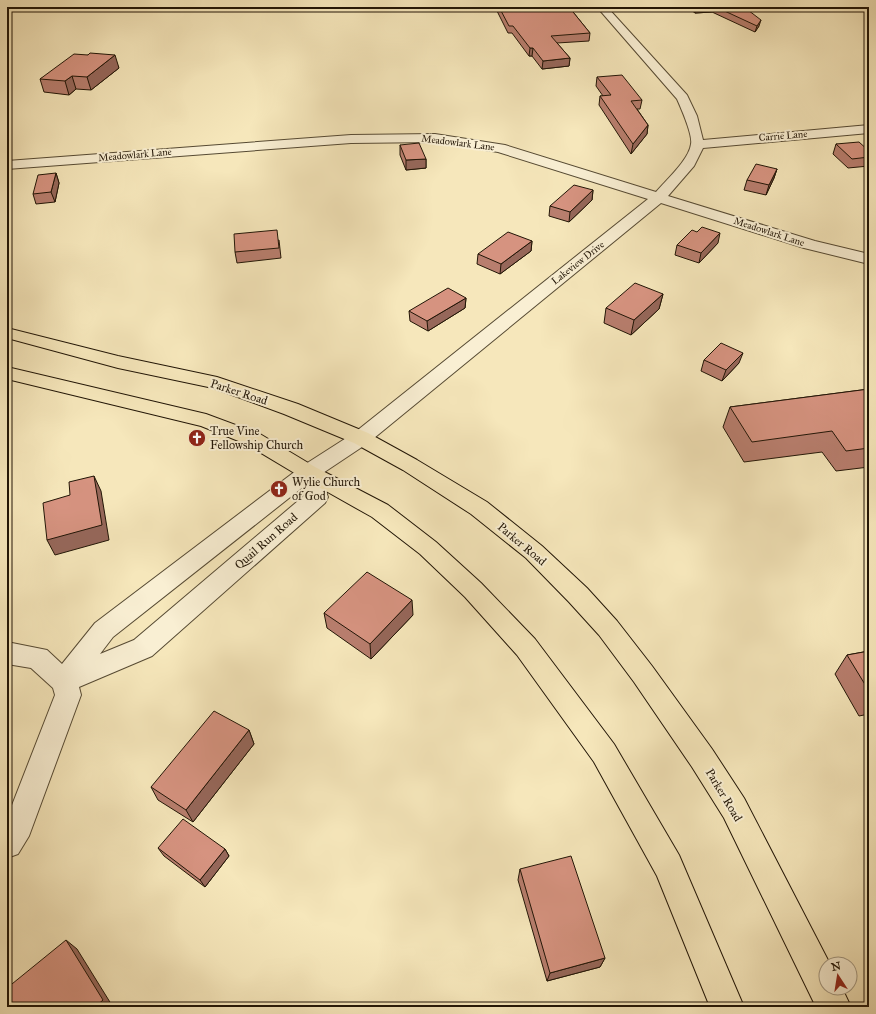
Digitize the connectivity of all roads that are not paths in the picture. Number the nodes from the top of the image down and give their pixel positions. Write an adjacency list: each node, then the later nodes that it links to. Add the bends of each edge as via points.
1 (602, 7): 3 (street, via 683,98 691,116)
2 (869, 129): 3 (street, Carrie Lane)
3 (698, 144): 5 (street, Lakeview Drive, via 689,162)
4 (7, 165): 5 (street, Meadowlark Lane, via 351,139 435,138 500,148)
5 (659, 197): 6 (street, Meadowlark Lane, via 810,245); 9 (street, Lakeview Drive)
6 (869, 259)
7 (7, 333): 9 (main road, Parker Road, via 118,362 217,383 291,409)
8 (7, 372): 10 (main road, via 206,421 253,439)
9 (361, 438): 10 (street, Lakeview Drive); 15 (main road, Parker Road, via 479,508 534,552 608,628 661,700 734,808)
10 (308, 472): 12 (street, via 104,630); 12 (street, Quail Run Road, via 317,497 143,648); 14 (main road, via 380,511 428,548 473,590 526,647 604,753 668,866)
11 (7, 653): 12 (street, via 38,658)
12 (64, 682): 13 (street, via 68,695 19,826)
13 (7, 843)
14 (727, 1007)
15 (834, 1007)

